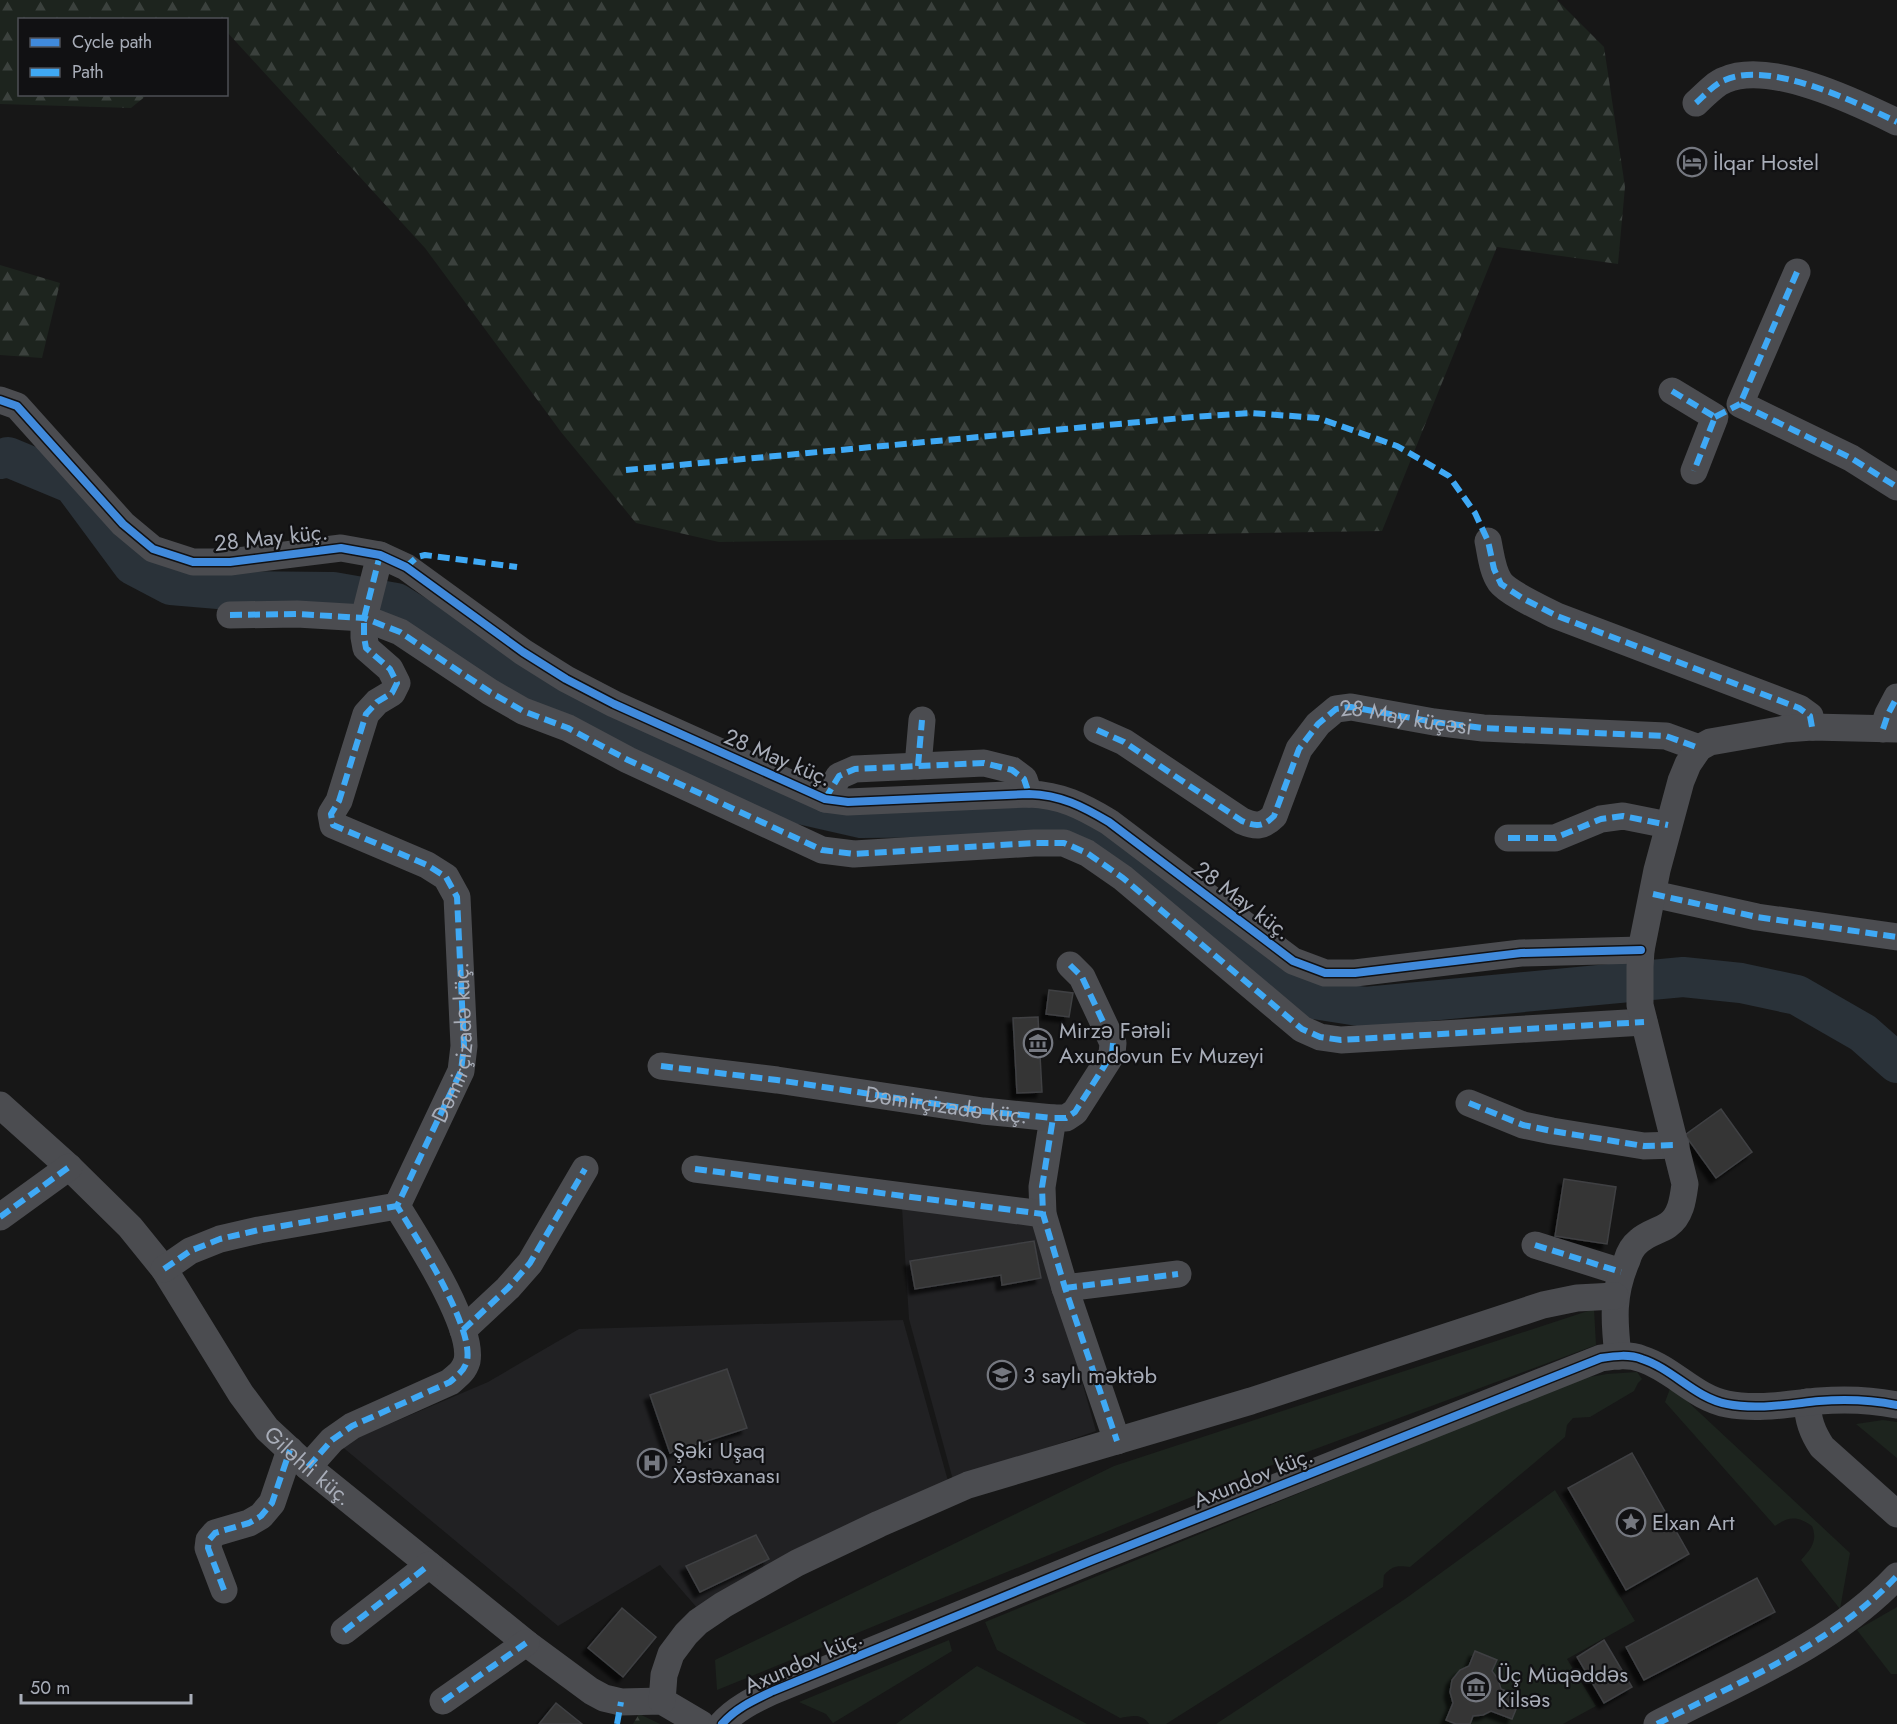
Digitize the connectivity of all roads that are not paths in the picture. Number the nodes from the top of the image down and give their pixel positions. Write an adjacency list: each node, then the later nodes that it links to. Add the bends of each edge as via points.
1 (1696, 103): 2 (street, via 1724,80 1750,74 1794,81 1847,98)
2 (1897, 122)
3 (1797, 272): 6 (street)
4 (1672, 391): 7 (street)
5 (0, 400): 11 (street, 28 May küç., via 17,406 123,524 153,549 193,562 230,562 341,548)
6 (1740, 404): 7 (street); 9 (street, via 1851,458)
7 (1715, 417): 8 (street)
8 (1694, 471)
9 (1897, 487)
10 (1488, 542): 16 (street, via 1501,584 1522,598 1557,616 1799,708 1810,716)
11 (377, 565): 12 (street); 22 (street, 28 May küç., via 406,567 566,679)
12 (365, 614): 13 (street); 29 (street, via 523,711 568,728 822,850 854,854 1065,843 1123,878 1302,1029 1320,1037 1341,1040); 38 (street, Dəmirçizadə küç., via 366,648 390,669 397,683 392,693 366,714 339,801 331,814 333,825 428,865 446,877 457,897 464,1046 461,1071)
13 (230, 615)
14 (1897, 698): 17 (street, via 1888,714)
15 (922, 720): 20 (street)
16 (1812, 727): 17 (street); 19 (street, via 1753,734 1710,742)
17 (1890, 729)
18 (1097, 730): 19 (street, 28 May küçəsi, via 1124,741 1254,826 1266,824 1274,816 1299,749 1318,724 1336,709 1351,707 1484,728 1666,736)
19 (1699, 748): 23 (street, via 1681,781)
20 (918, 766): 21 (street, via 984,764 1012,770 1024,779); 22 (street, via 855,769 839,776)
21 (1029, 794): 22 (street, 28 May küç., via 848,802); 27 (street, 28 May küç., via 1079,804 1110,822 1293,961 1325,973 1521,954)
22 (825, 799)
23 (1668, 825): 24 (street, via 1623,816 1601,819 1555,838); 25 (street)
24 (1508, 838)
25 (1653, 894): 26 (street, via 1756,917); 27 (street)
26 (1897, 937)
27 (1640, 959): 29 (street)
28 (1070, 965): 33 (street, via 1082,977 1110,1034 1112,1054 1075,1112 1066,1118)
29 (1642, 1014): 34 (street)
30 (661, 1066): 33 (street, Dəmirçizadə küç.)
31 (1469, 1103): 34 (street, via 1523,1125 1644,1146)
32 (0, 1105): 35 (street, Giləhli küç.)
33 (1053, 1118): 39 (street, via 1042,1187)
34 (1676, 1145): 44 (street, via 1685,1184 1677,1215 1668,1225 1638,1242)
35 (69, 1167): 40 (street); 42 (street, Giləhli küç., via 130,1227)
36 (585, 1169): 46 (street, via 530,1263)
37 (695, 1169): 39 (street)
38 (397, 1206): 42 (street, via 220,1239 190,1251); 46 (street, via 447,1291)
39 (1043, 1214): 45 (street)
40 (0, 1217)
41 (1535, 1245): 44 (street)
42 (164, 1269): 51 (street, Giləhli küç., via 241,1394 267,1429)
43 (1178, 1274): 45 (street)
44 (1618, 1284): 47 (street, via 1614,1310); 50 (street)
45 (1065, 1288): 50 (street)
46 (463, 1330): 51 (street, via 467,1358 463,1371 450,1382 352,1426)
47 (1617, 1356): 48 (street, Axundov küç., via 1641,1358 1724,1404 1743,1407); 62 (street, Axundov küç., via 1578,1366 773,1691 748,1703)
48 (1807, 1402): 49 (street, Axundov küç.); 52 (street, via 1808,1417 1821,1447)
49 (1897, 1405)
50 (1117, 1441): 59 (street, via 968,1485 848,1538 740,1595 698,1622 671,1654)
51 (299, 1458): 53 (street, Giləhli küç.); 55 (street, via 261,1516 215,1533 209,1540 208,1548)
52 (1897, 1514)
53 (429, 1565): 56 (street); 57 (street, Giləhli küç.)
54 (1897, 1576): 63 (street, via 1829,1634)
55 (224, 1590)
56 (344, 1631)
57 (526, 1643): 58 (street); 60 (street, Giləhli küç.)
58 (443, 1701)
59 (662, 1701): 60 (street, Giləhli küç.); 61 (street)
60 (619, 1713)
61 (701, 1724)
62 (722, 1724)
63 (1657, 1724)

